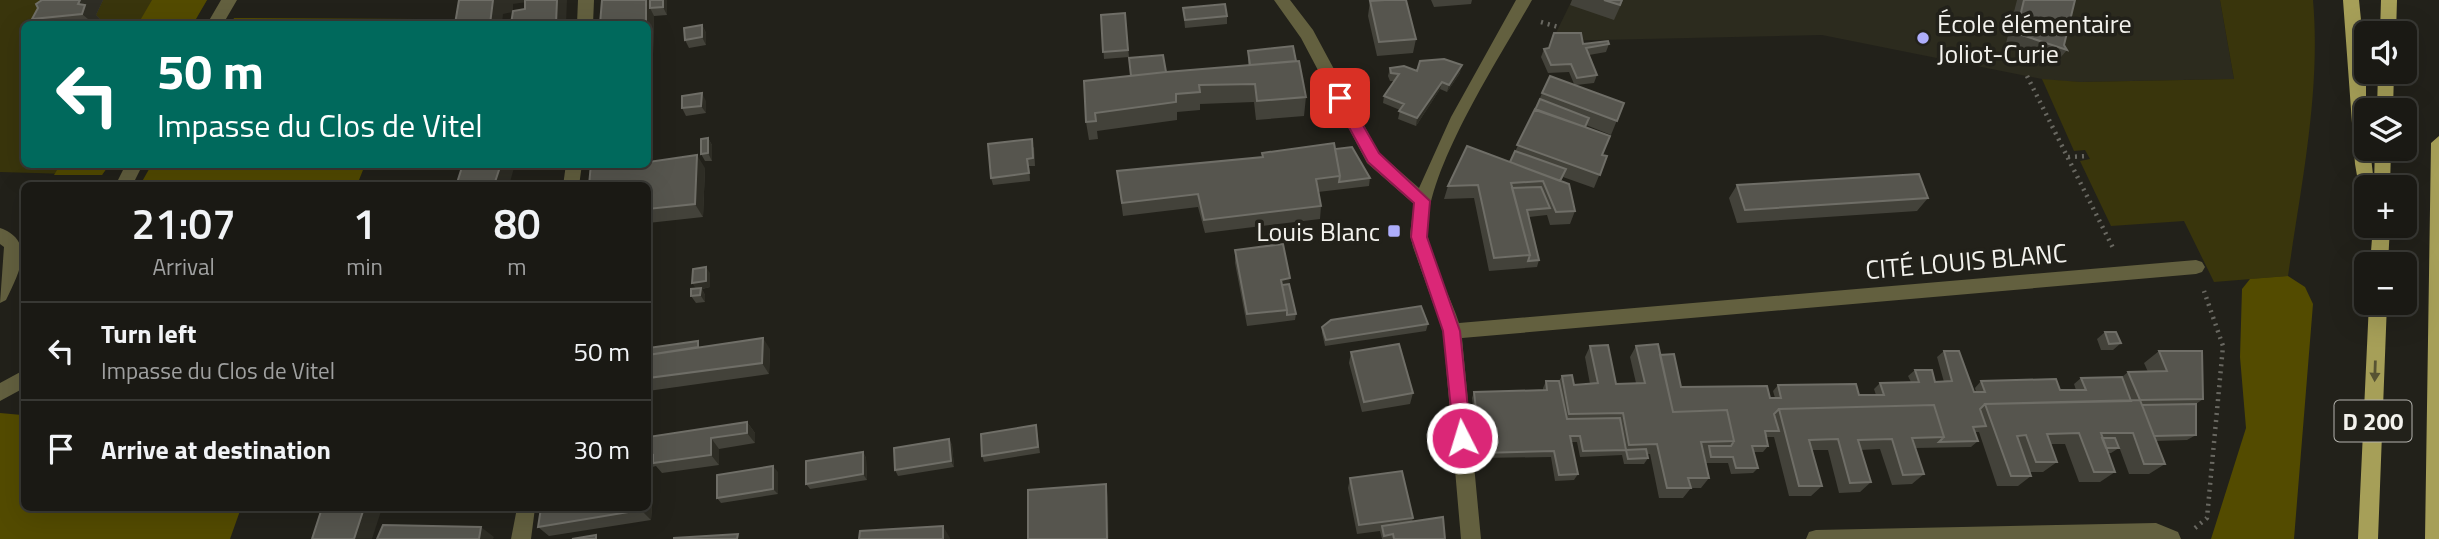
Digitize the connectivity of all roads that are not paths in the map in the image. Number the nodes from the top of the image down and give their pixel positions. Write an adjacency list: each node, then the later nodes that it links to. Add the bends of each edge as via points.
1 (229, 0): 7 (street)
2 (586, 0): 8 (street)
3 (1282, 0): 12 (street, via 1307,34 1373,158)
4 (1524, 0): 12 (street)
5 (2351, 0): 11 (main road)
6 (2389, 0): 9 (main road)
7 (217, 21)
8 (585, 21)
9 (2388, 21)
10 (2439, 143): 26 (main road, D 200)
11 (2364, 175)
12 (1422, 201): 17 (street, via 1419,237)
13 (0, 235): 15 (street, via 13,244 15,255)
14 (2196, 267): 17 (street, CITÉ LOUIS BLANC)
15 (0, 295)
16 (2377, 315): 25 (main road, D 200, one-way to 25)
17 (1452, 331): 23 (street)
18 (21, 380): 19 (street)
19 (0, 393)
20 (526, 511): 22 (street)
21 (2181, 536): 24 (street, via 2156,532)
22 (521, 539)
23 (1471, 539)
24 (1816, 539)
25 (2368, 539)
26 (2435, 539)

